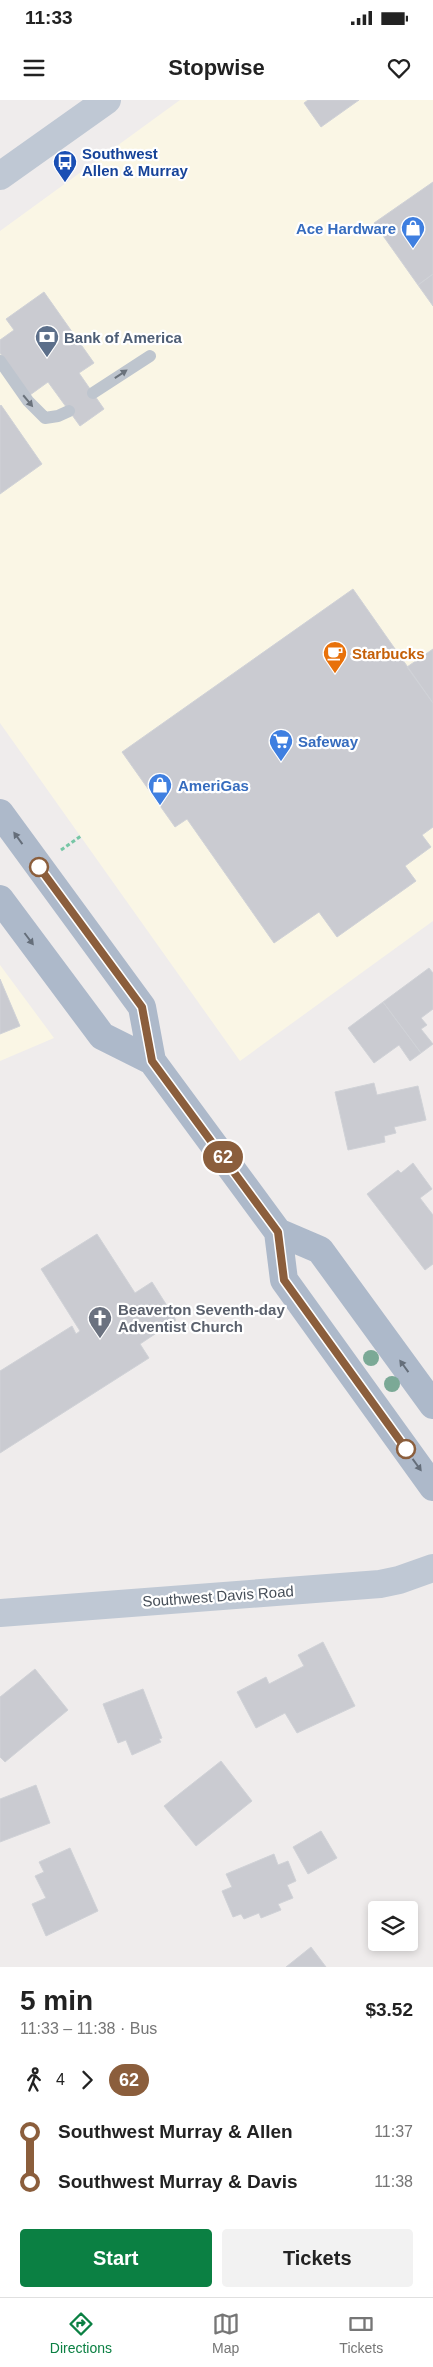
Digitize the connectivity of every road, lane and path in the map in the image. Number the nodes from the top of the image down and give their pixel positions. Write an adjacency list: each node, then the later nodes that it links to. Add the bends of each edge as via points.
1 (107, 100): 2 (street)
2 (0, 176)
3 (150, 356): 5 (lane, one-way to 3)
4 (0, 361): 6 (lane, one-way to 6, via 44,418)
5 (93, 393)
6 (69, 411)
7 (0, 813): 9 (main road, one-way to 7, via 142,1007)
8 (0, 900): 9 (main road, one-way to 9, via 102,1036)
9 (152, 1061): 10 (main road)
10 (278, 1232): 11 (main road, one-way to 10, via 320,1250); 12 (main road, one-way to 12, via 284,1280)
11 (433, 1405)
12 (433, 1487)
13 (433, 1568): 14 (street, Southwest Davis Road, via 380,1584)
14 (0, 1613)

